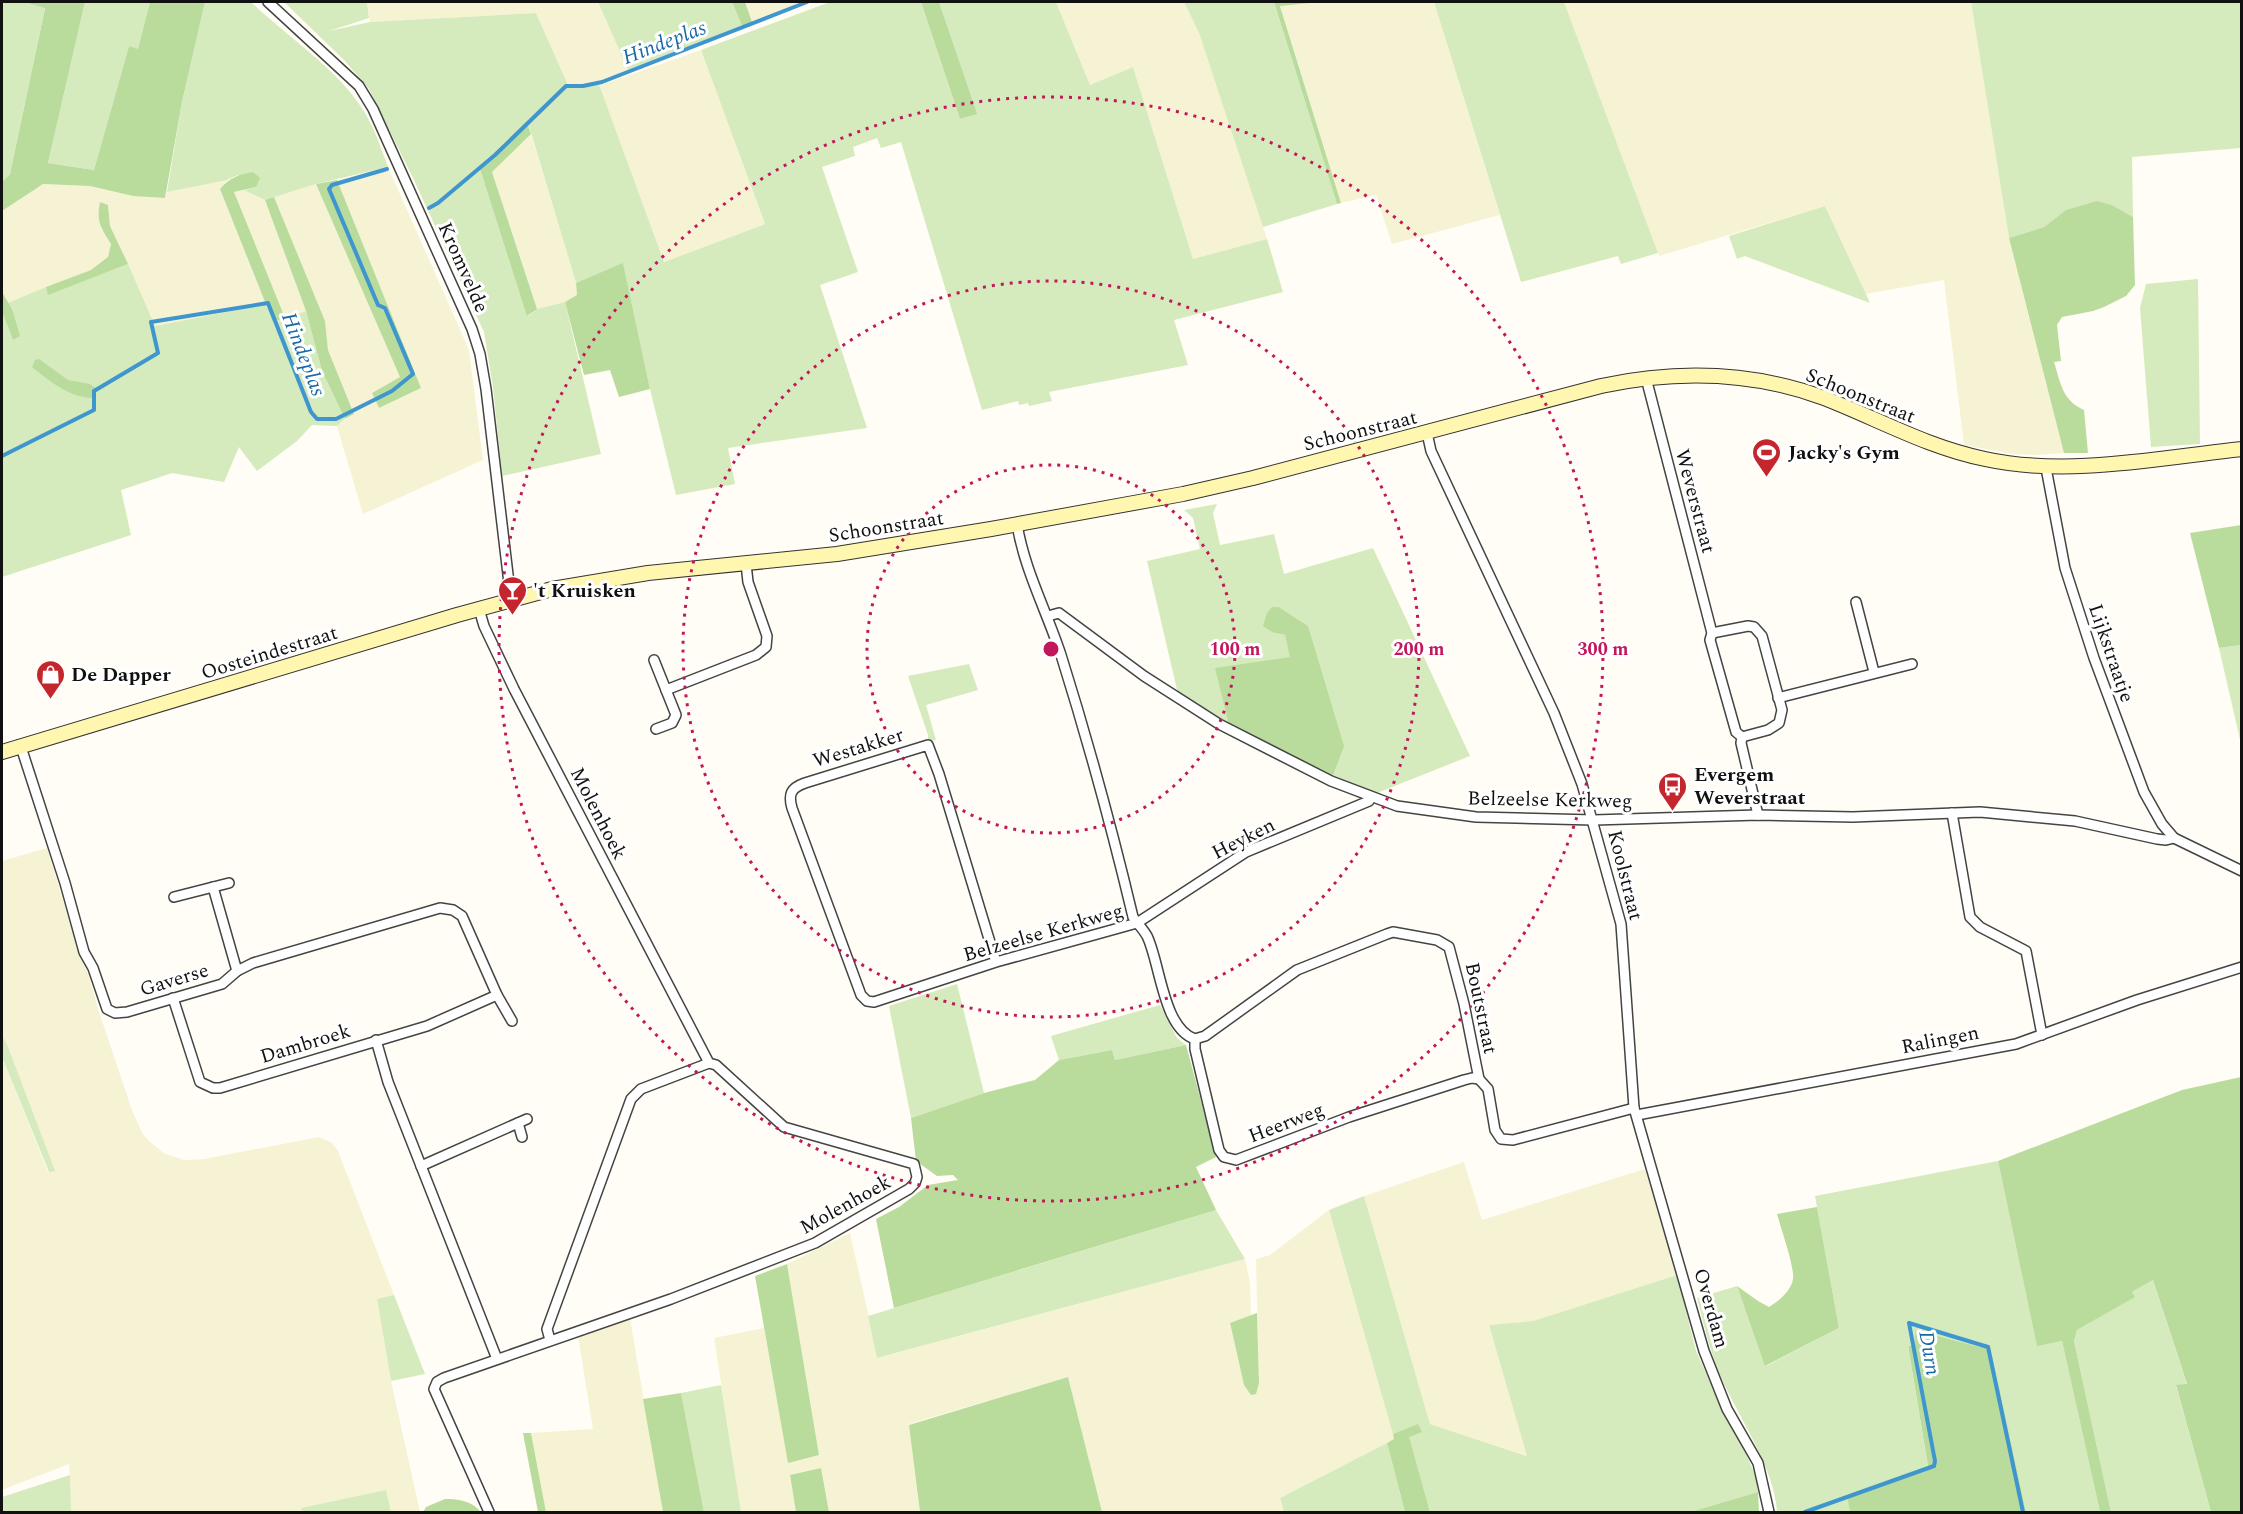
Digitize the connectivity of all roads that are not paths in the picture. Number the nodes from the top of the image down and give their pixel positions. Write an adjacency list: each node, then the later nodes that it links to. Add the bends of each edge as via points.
1 (268, 2): 8 (street, Kromvelde, via 359,86 472,329 486,389)
2 (1646, 378): 3 (street, Schoonstraat, via 1601,386); 5 (street, Schoonstraat, via 1716,375 1784,386 1826,399 1945,449 2001,463); 12 (street, Weverstraat)
3 (1426, 433): 6 (street, Schoonstraat, via 1216,487); 25 (street, Koolstraat, via 1565,739)
4 (2241, 449): 5 (street, Schoonstraat)
5 (2046, 468): 26 (street, Lijkstraatje, via 2065,568 2094,658 2144,792)
6 (1017, 524): 7 (street, Schoonstraat, via 837,554); 11 (street, Belzeelse Kerkweg, via 1020,543)
7 (746, 564): 8 (street, Schoonstraat, via 614,577); 16 (street, via 748,582 767,636 766,647 756,655)
8 (511, 600): 10 (street, Schoonstraat)
9 (1856, 602): 15 (street)
10 (479, 609): 20 (street, Oosteindestraat); 42 (street, Molenhoek, via 514,689)
11 (1048, 616): 22 (street, Belzeelse Kerkweg, via 1059,613 1151,681 1220,724); 31 (street, Belzeelse Kerkweg)
12 (1712, 633): 17 (street, via 1748,626 1758,631); 19 (street, Weverstraat, via 1710,640 1732,721)
13 (654, 660): 16 (street)
14 (1912, 664): 15 (street)
15 (1874, 672): 17 (street)
16 (666, 690): 18 (street, via 675,720)
17 (1778, 698): 19 (street, via 1782,711 1779,723)
18 (656, 729)
19 (1742, 737): 24 (street, Weverstraat)
20 (21, 747): 21 (street, Oosteindestraat); 37 (street, Gaverse, via 84,952 107,1009 127,1012)
21 (2, 752)
22 (1371, 798): 25 (street, Belzeelse Kerkweg, via 1476,818); 31 (street, Heyken, via 1246,852)
23 (1952, 813): 24 (street, Belzeelse Kerkweg, via 1853,818); 26 (street, Belzeelse Kerkweg, via 2043,817 2157,839); 39 (street, via 1970,917 1980,927 2026,951)
24 (1758, 815): 25 (street, Belzeelse Kerkweg)
25 (1594, 820): 44 (street, Koolstraat, via 1621,924)
26 (2174, 838): 27 (street)
27 (2241, 870)
28 (229, 883): 29 (street)
29 (213, 887): 30 (street); 34 (street)
30 (174, 897)
31 (1137, 923): 32 (street, Belzeelse Kerkweg); 40 (street, via 1148,937 1169,1008 1182,1032)
32 (996, 962): 36 (street, Belzeelse Kerkweg, via 874,1002); 36 (street, Westakker, via 933,756 925,745 805,783 790,794)
33 (2241, 967): 39 (street, Ralingen)
34 (237, 971): 35 (street, Gaverse, via 440,908 462,916); 37 (street, Gaverse, via 222,984)
35 (497, 995): 38 (street, Gaverse); 41 (street, via 427,1026)
36 (861, 995)
37 (173, 998): 41 (street, Dambroek, via 200,1082 213,1088)
38 (512, 1021)
39 (2042, 1035): 44 (street, Ralingen, via 2016,1044)
40 (1195, 1039): 43 (street, Heerweg, via 1219,1150 1224,1157 1236,1160 1349,1117 1464,1080); 43 (street, Boutstraat, via 1307,965 1393,932 1437,940 1449,947)
41 (376, 1040): 46 (street, Dambroek)
42 (709, 1063): 47 (street, via 640,1089 631,1099 547,1329); 47 (street, Molenhoek, via 716,1065 784,1127 914,1164 915,1183 815,1244)
43 (1479, 1079): 44 (street, Boutstraat, via 1488,1089 1496,1130 1505,1141)
44 (1635, 1112): 50 (street, Overdam, via 1704,1351 1727,1409 1758,1463)
45 (522, 1137): 46 (street, via 522,1121)
46 (421, 1166): 48 (street, Dambroek)
47 (550, 1340): 48 (street, Molenhoek)
48 (497, 1359): 49 (street, Molenhoek, via 444,1378 434,1389)
49 (489, 1512)
50 (1769, 1512)

